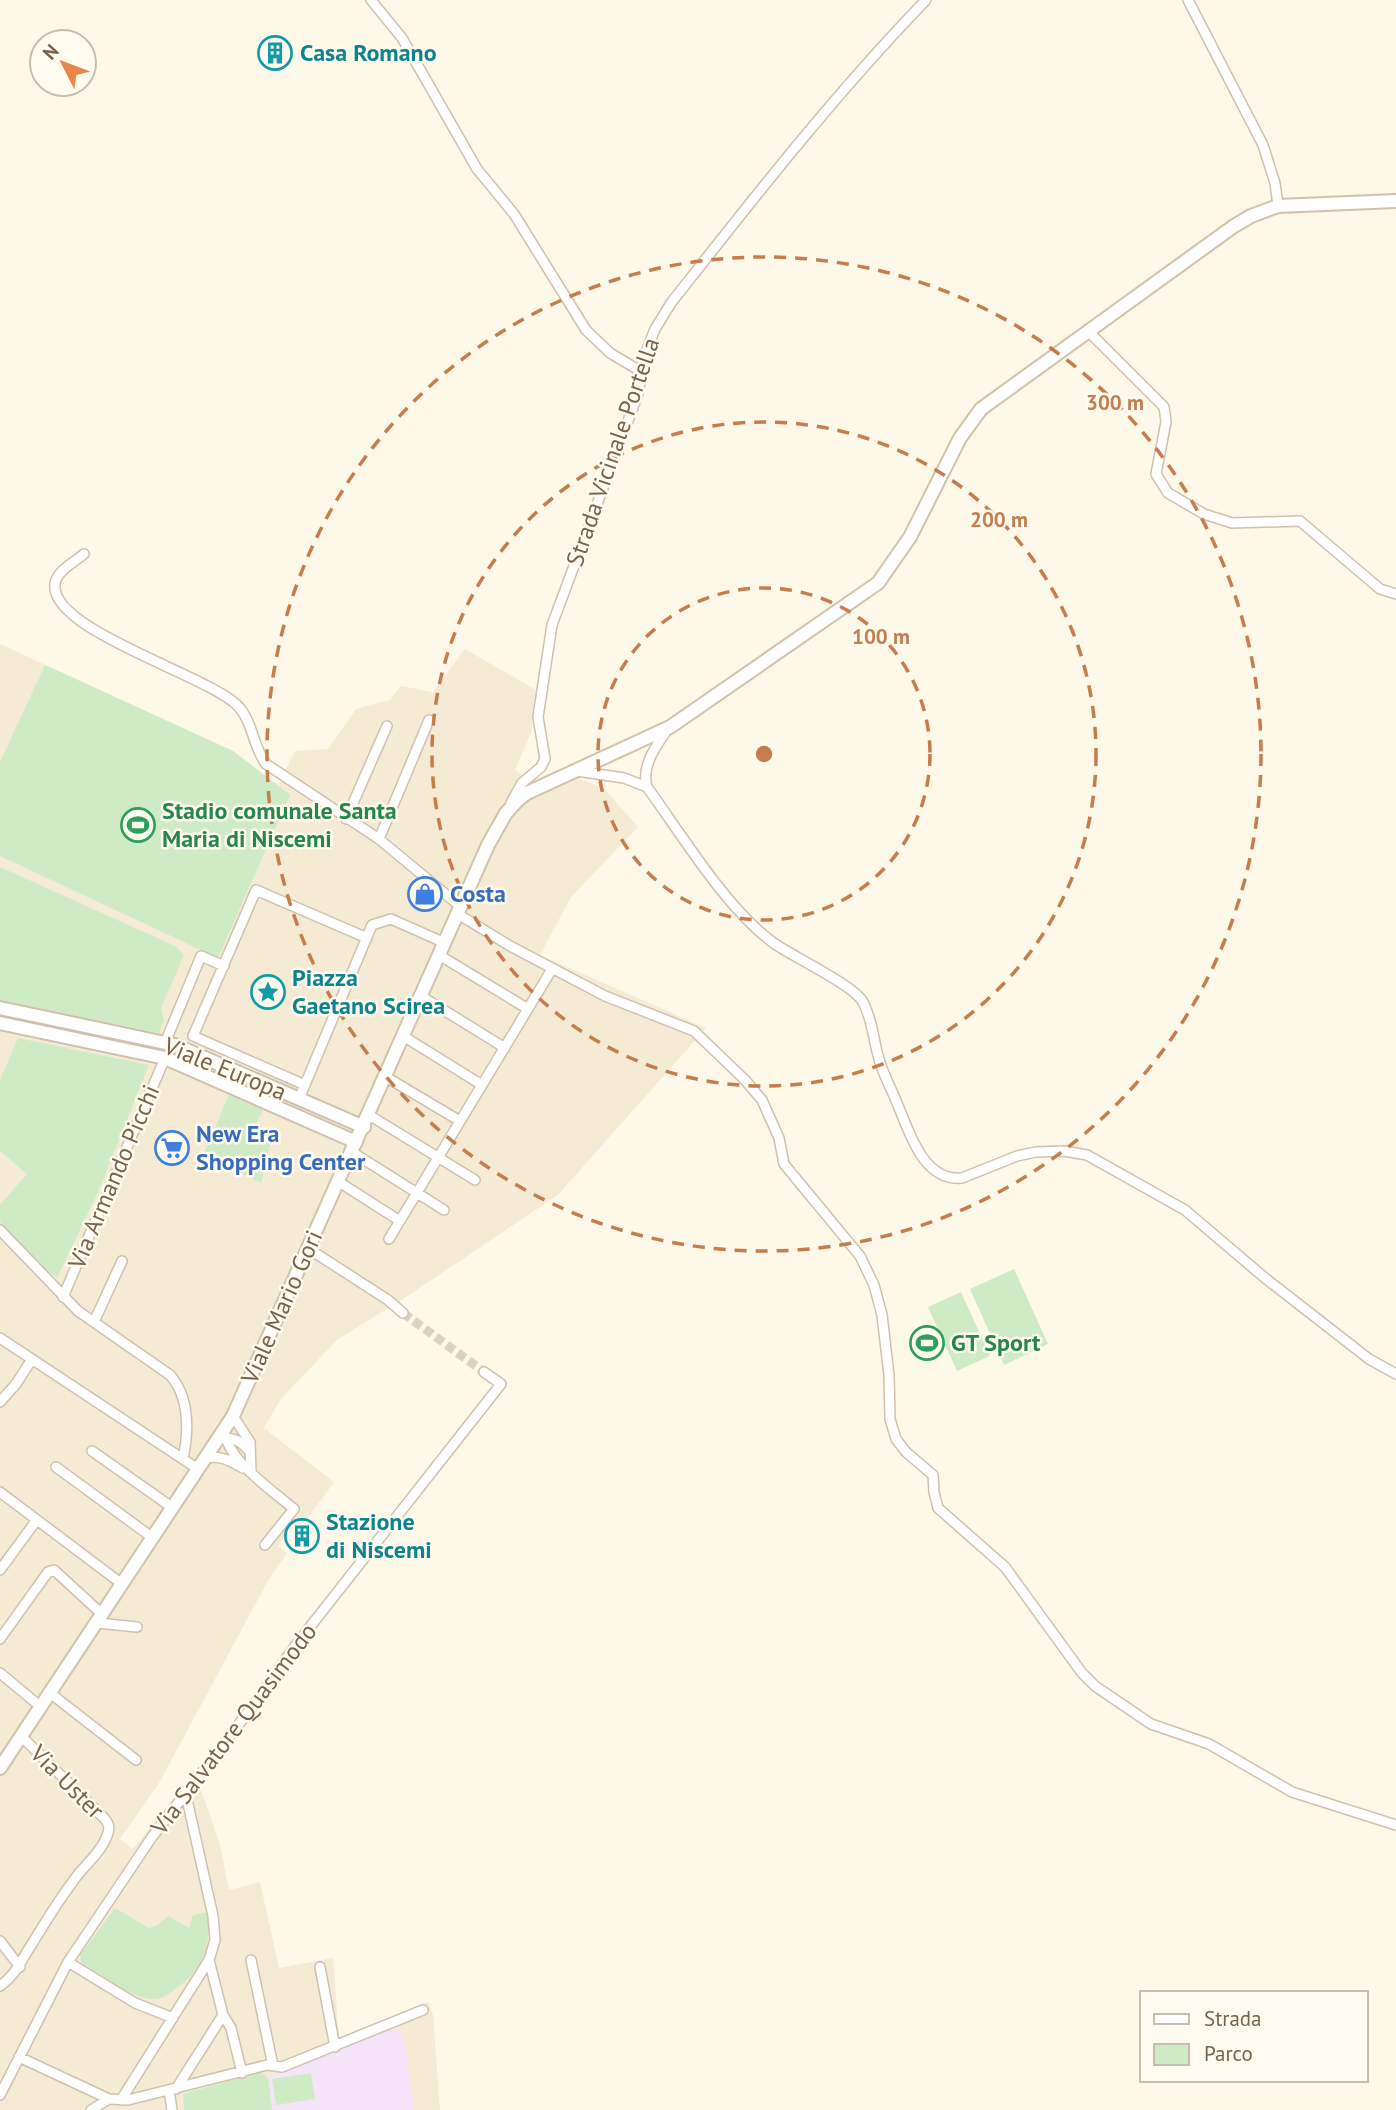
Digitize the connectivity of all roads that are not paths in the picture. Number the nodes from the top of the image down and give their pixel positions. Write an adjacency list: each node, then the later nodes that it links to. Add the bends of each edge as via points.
1 (370, 0): 7 (street, via 402,38 477,169 514,214 586,330 610,353)
2 (926, 0): 7 (street, Strada Vicinale Portella, via 799,141 671,303 655,329)
3 (1188, 0): 5 (street, via 1263,145)
4 (1396, 201): 5 (main road)
5 (1278, 206): 6 (main road, via 1234,226)
6 (1088, 331): 9 (street, via 1164,407 1166,422 1156,474 1168,493 1204,514 1232,523 1300,521 1380,589); 12 (main road, via 981,408 960,438 910,537 878,583)
7 (642, 372): 15 (street, Strada Vicinale Portella, via 638,394 552,625 538,717 545,759 522,783)
8 (84, 554): 16 (street, via 60,573 55,583 64,608 117,643 219,692 238,706 266,764)
9 (1396, 594)
10 (429, 720): 17 (street)
11 (387, 726): 16 (street)
12 (670, 727): 13 (main road); 14 (street, via 646,768)
13 (576, 771): 14 (street); 15 (main road, via 527,793)
14 (647, 787): 54 (street, via 752,925 783,950 859,995 873,1028 878,1058 917,1150 940,1174 962,1178 1036,1152 1087,1155 1185,1210 1369,1359)
15 (506, 813): 18 (main road, Viale Mario Gori)
16 (346, 819): 17 (street)
17 (379, 839): 18 (street)
18 (459, 910): 20 (main road, Viale Mario Gori); 22 (street)
19 (366, 938): 20 (street, via 372,925 391,919); 21 (street, via 256,890); 32 (street)
20 (442, 949): 23 (main road, Viale Mario Gori); 25 (street)
21 (224, 966): 28 (street, via 201,956); 32 (street, via 193,1036)
22 (552, 970): 25 (street); 83 (street, via 694,1031 762,1100 779,1138 784,1164 860,1256 874,1285 882,1315 890,1419 896,1439 933,1475 938,1508 1005,1567 1082,1673 1151,1724 1209,1744 1292,1792)
23 (421, 996): 27 (main road, Viale Mario Gori); 29 (street)
24 (0, 1008): 28 (main road, Viale Europa)
25 (528, 1009): 29 (street)
26 (0, 1023): 30 (main road, Viale Europa)
27 (403, 1036): 31 (main road, Viale Mario Gori); 33 (street)
28 (165, 1043): 34 (main road, Viale Europa)
29 (505, 1048): 33 (street)
30 (165, 1058): 37 (main road, Viale Europa); 48 (street, Via Armando Picchi)
31 (386, 1077): 35 (main road, Viale Mario Gori); 36 (street)
32 (305, 1085): 34 (street)
33 (482, 1086): 36 (street)
34 (299, 1099): 35 (main road, Viale Europa)
35 (366, 1121): 37 (main road, Viale Mario Gori); 38 (street)
36 (460, 1121): 38 (street)
37 (354, 1147): 40 (main road, Viale Mario Gori); 41 (street)
38 (438, 1157): 39 (street); 41 (street)
39 (475, 1180)
40 (339, 1182): 43 (street); 46 (main road, Viale Mario Gori)
41 (416, 1193): 42 (street); 43 (street)
42 (444, 1210)
43 (400, 1221): 45 (street)
44 (0, 1230): 48 (street)
45 (388, 1239)
46 (309, 1249): 49 (street); 56 (main road, Viale Mario Gori)
47 (122, 1261): 50 (street)
48 (63, 1297): 50 (street)
49 (403, 1313)
50 (94, 1322): 60 (street, via 170,1375 180,1387 188,1435)
51 (0, 1338): 52 (street)
52 (32, 1359): 55 (street); 60 (street)
53 (484, 1372): 82 (street, Via Salvatore Quasimodo, via 501,1384 295,1646)
54 (1396, 1374)
55 (0, 1402)
56 (233, 1416): 57 (main road, Viale Mario Gori); 59 (street, via 250,1442)
57 (222, 1435): 59 (street, via 235,1438); 61 (main road, Viale Mario Gori); 63 (street)
58 (92, 1451): 66 (street)
59 (250, 1452): 63 (street)
60 (183, 1458): 61 (street)
61 (201, 1464): 63 (street, via 216,1456); 66 (main road, Viale Mario Gori)
62 (56, 1467): 69 (street)
63 (251, 1472): 70 (street, via 294,1509)
64 (0, 1492): 65 (street)
65 (8, 1499): 67 (street); 68 (street)
66 (173, 1508): 69 (main road, Viale Mario Gori)
67 (0, 1509)
68 (36, 1521): 71 (street); 72 (street)
69 (153, 1538): 72 (main road, Viale Mario Gori)
70 (265, 1545)
71 (0, 1570)
72 (122, 1584): 73 (main road, Viale Mario Gori)
73 (100, 1619): 74 (street); 75 (street, via 54,1570); 77 (main road, Viale Mario Gori)
74 (137, 1627)
75 (0, 1639)
76 (0, 1673): 78 (street)
77 (50, 1693): 78 (main road, Viale Mario Gori); 80 (street)
78 (41, 1707): 79 (main road, Viale Mario Gori)
79 (22, 1736): 81 (main road, Viale Mario Gori); 88 (street, Via Uster, via 104,1818 108,1830)
80 (136, 1760)
81 (0, 1768)
82 (186, 1795): 85 (street, via 213,1916 215,1940); 87 (street, Via Salvatore Quasimodo, via 152,1837)
83 (1396, 1825)
84 (0, 1941): 88 (street)
85 (209, 1960): 92 (street); 93 (street)
86 (251, 1960): 96 (street)
87 (68, 1962): 93 (street, via 135,2003); 95 (street, Via Salvatore Quasimodo)
88 (20, 1966): 90 (street)
89 (320, 1967): 94 (street)
90 (0, 1986)
91 (423, 2010): 94 (street)
92 (223, 2015): 97 (street, via 231,2028); 98 (street)
93 (173, 2018): 101 (street)
94 (335, 2047): 96 (street, via 282,2067)
95 (19, 2057): 99 (street, Via Salvatore Quasimodo); 100 (street)
96 (273, 2066): 97 (street)
97 (242, 2073): 98 (street)
98 (172, 2090): 101 (street); 103 (street)
99 (0, 2095)
100 (109, 2099): 101 (street); 102 (street)
101 (126, 2103)
102 (90, 2110)
103 (172, 2110)

